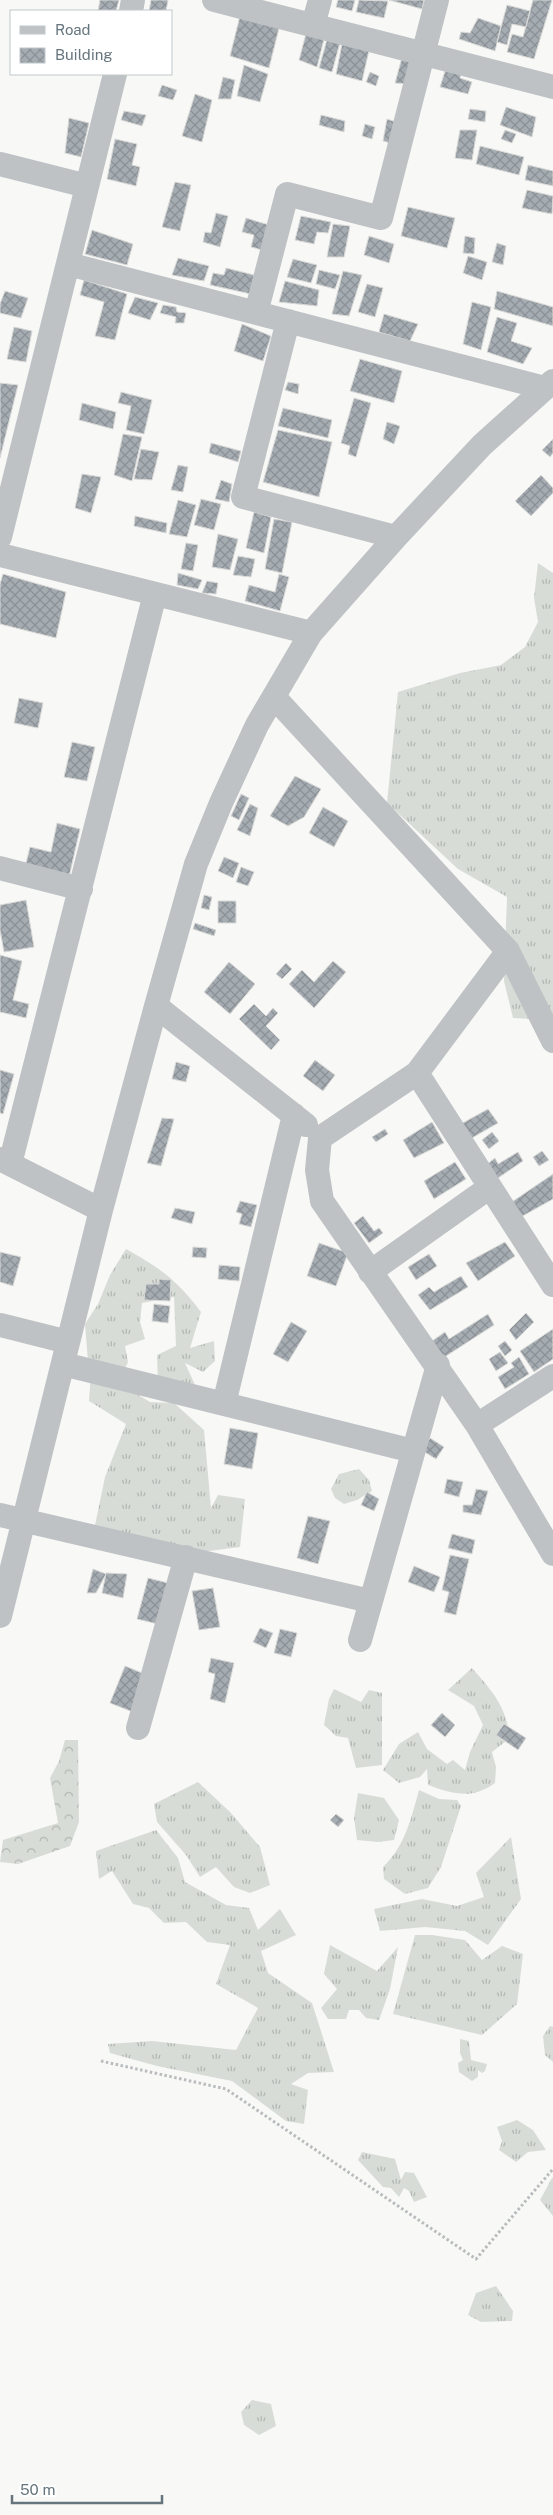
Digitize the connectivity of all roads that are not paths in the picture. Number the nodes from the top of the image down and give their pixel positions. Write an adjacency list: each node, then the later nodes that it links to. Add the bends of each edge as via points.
1 (214, 0): 4 (street)
2 (320, 0): 4 (street)
3 (437, 0): 5 (street)
4 (313, 26): 5 (street)
5 (423, 54): 7 (street); 11 (street, via 381,218 287,194)
6 (115, 75): 9 (street)
7 (551, 80)
8 (0, 164): 9 (street)
9 (87, 186): 10 (street)
10 (68, 264): 11 (street); 14 (street)
11 (256, 313): 12 (street)
12 (288, 321): 13 (street); 15 (street, via 243,497)
13 (549, 384): 15 (street, via 482,445)
14 (0, 537)
15 (396, 537): 18 (street)
16 (0, 555): 17 (street)
17 (155, 594): 18 (street); 21 (street)
18 (311, 633): 19 (street)
19 (274, 697): 22 (street); 23 (street, via 225,794 196,864)
20 (0, 868): 21 (street)
21 (81, 889): 28 (street)
22 (508, 951): 24 (street); 25 (street)
23 (156, 1006): 26 (street); 30 (street)
24 (553, 1042)
25 (417, 1073): 27 (street); 29 (street)
26 (294, 1114): 27 (street); 37 (street)
27 (320, 1138): 31 (street, via 317,1170 322,1201)
28 (5, 1161): 30 (street)
29 (490, 1187): 31 (street); 32 (street)
30 (101, 1210): 34 (street)
31 (370, 1272): 35 (street)
32 (553, 1285)
33 (0, 1325): 34 (street)
34 (65, 1353): 37 (street); 41 (street)
35 (438, 1365): 38 (street); 39 (street)
36 (553, 1376): 38 (street)
37 (224, 1404): 39 (street)
38 (477, 1425): 42 (street)
39 (413, 1451): 44 (street)
40 (0, 1515): 41 (street)
41 (23, 1520): 43 (street); 45 (street)
42 (553, 1554)
43 (186, 1557): 44 (street); 47 (street)
44 (370, 1601): 46 (street)
45 (0, 1616)
46 (360, 1640)
47 (138, 1728)

